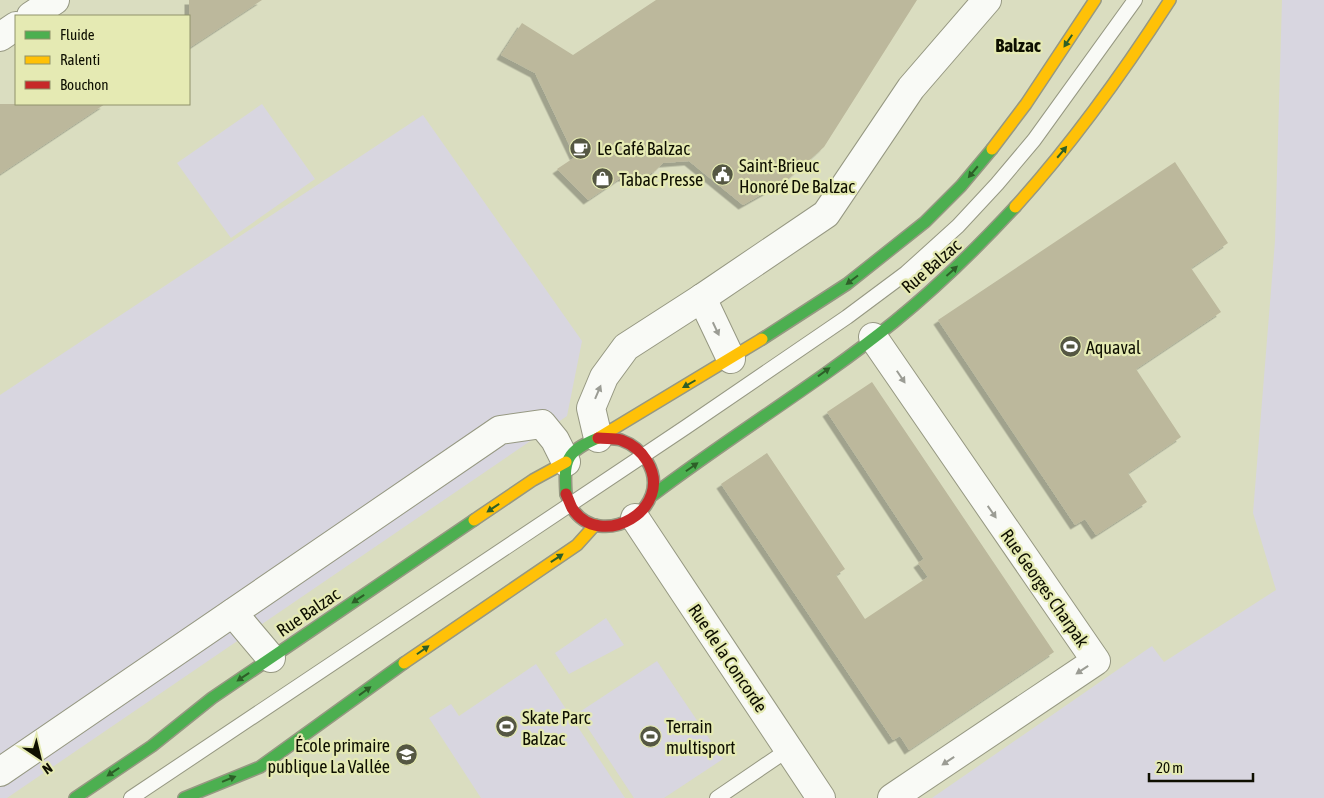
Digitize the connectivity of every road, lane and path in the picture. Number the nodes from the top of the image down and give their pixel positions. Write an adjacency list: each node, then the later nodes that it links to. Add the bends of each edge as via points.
1 (55, 0): 6 (street)
2 (987, 0): 9 (street, via 911,88 826,214)
3 (1095, 0): 11 (street, Rue Balzac, one-way to 11, via 993,148 925,222 847,284)
4 (1135, 0): 13 (lane, via 1034,140 958,226 906,273)
5 (1170, 0): 10 (street, Rue Balzac, one-way to 5, via 976,250 1028,194 1084,126 1137,53)
6 (32, 15)
7 (15, 27): 8 (street)
8 (0, 37)
9 (702, 298): 11 (street, one-way to 11); 12 (street, one-way to 9, via 591,408 604,377 626,347)
10 (873, 337): 15 (street, Rue Balzac, one-way to 10); 28 (street, Rue Georges Charpak, one-way to 28, via 1096,661)
11 (732, 359): 12 (street, Rue Balzac, one-way to 12)
12 (598, 438): 13 (street, via 621,440); 14 (street, Rue Balzac, via 585,443)
13 (644, 455): 15 (street, via 653,477); 16 (lane)
14 (566, 462): 16 (street, via 565,494); 19 (street, via 542,424 500,430); 20 (street, Rue Balzac, one-way to 20, via 533,480)
15 (653, 495): 17 (street, Rue Balzac)
16 (570, 505): 18 (street, via 581,518); 24 (lane)
17 (635, 518): 18 (street, via 620,525); 21 (street, Rue de la Concorde)
18 (596, 525): 25 (street, one-way to 18, via 260,767 577,544)
19 (233, 613): 20 (street); 22 (street)
20 (271, 658): 23 (street, Rue Balzac, one-way to 23)
21 (789, 750): 26 (lane); 27 (street, Rue de la Concorde)
22 (0, 772)
23 (75, 798)
24 (131, 798)
25 (184, 798)
26 (717, 798)
27 (821, 798)
28 (892, 798)

